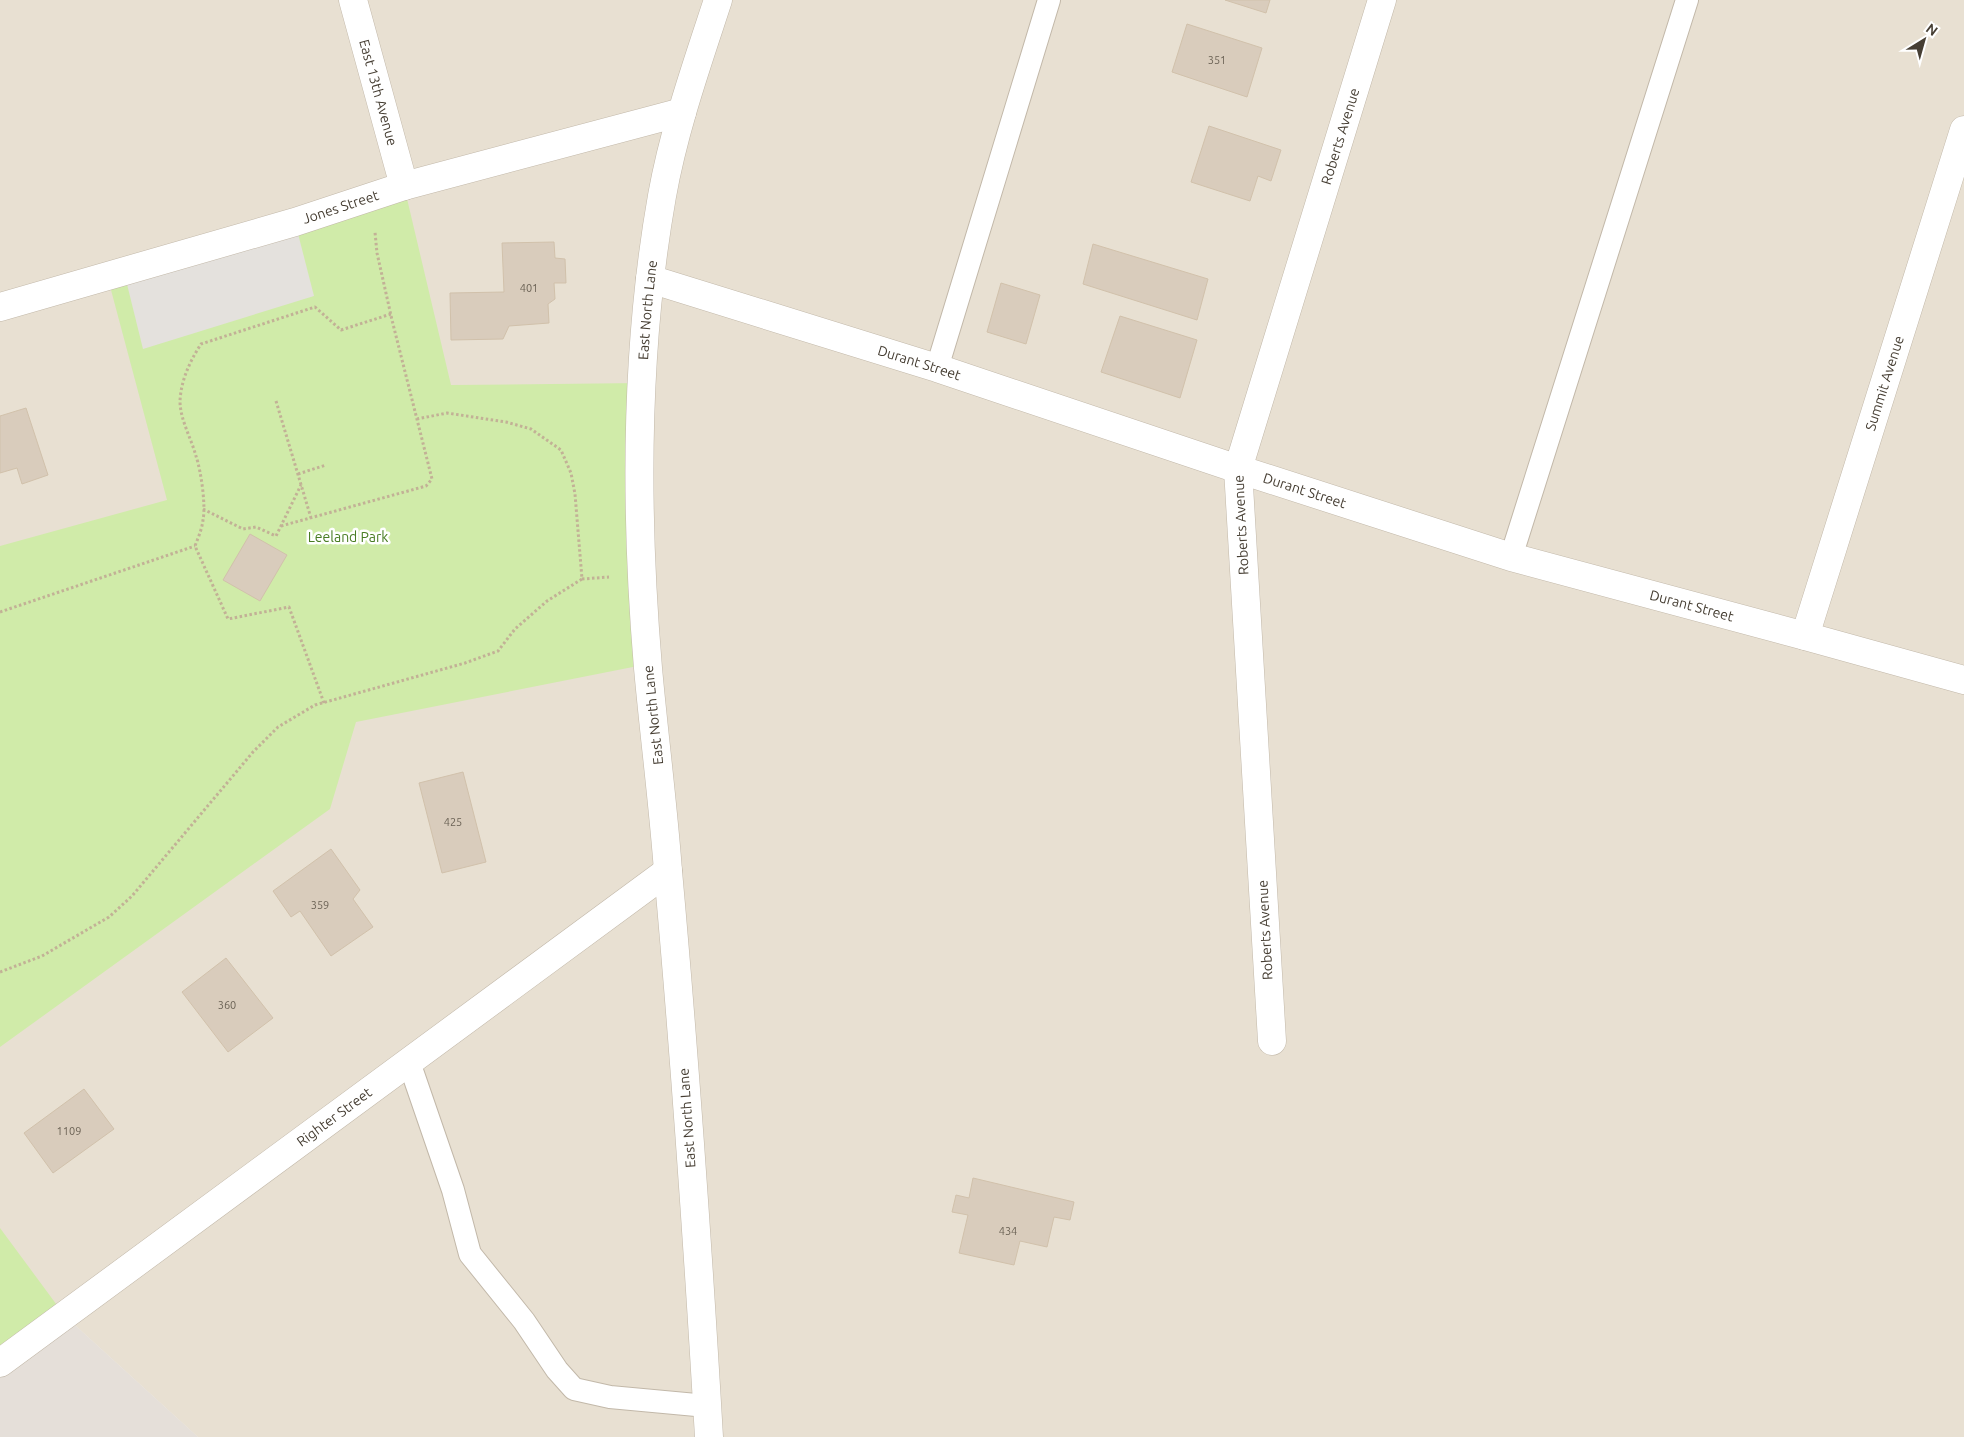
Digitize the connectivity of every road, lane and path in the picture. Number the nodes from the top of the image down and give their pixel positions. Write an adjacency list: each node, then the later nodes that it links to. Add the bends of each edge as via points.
1 (353, 0): 8 (street, East 13th Avenue)
2 (718, 0): 6 (street, East North Lane)
3 (1049, 0): 13 (lane)
4 (1382, 0): 17 (street, Roberts Avenue)
5 (1687, 0): 24 (lane)
6 (682, 112): 8 (street, Jones Street); 10 (street, East North Lane, via 662,193)
7 (1964, 130): 26 (street, Summit Avenue)
8 (404, 186): 9 (street, Jones Street)
9 (371, 196): 11 (street, Jones Street, via 296,222); 12 (path, via 377,253)
10 (650, 279): 13 (street, Durant Street); 29 (street, East North Lane, via 639,433 641,528 648,664)
11 (0, 307)
12 (391, 314): 15 (path); 20 (path, via 341,330 315,307 201,344 184,376 180,402 196,456)
13 (936, 368): 17 (street, Durant Street)
14 (276, 401): 18 (path)
15 (417, 419): 21 (path, via 432,479 426,486); 28 (path, via 447,413 506,422 531,429 561,450 575,494 582,579 547,601 515,629 498,651)
16 (326, 465): 18 (path)
17 (1238, 469): 24 (street, Durant Street); 31 (street, Roberts Avenue)
18 (298, 474): 19 (path)
19 (301, 485): 21 (path); 22 (path)
20 (203, 509): 22 (path, via 243,529 256,527 276,536); 23 (path, via 204,520)
21 (311, 518): 22 (path)
22 (280, 526)
23 (195, 546): 25 (path); 28 (path, via 228,619 289,607)
24 (1511, 556): 26 (street, Durant Street)
25 (0, 612)
26 (1805, 636): 27 (street, Durant Street)
27 (1964, 680)
28 (324, 703): 30 (path, via 278,727 253,752 132,896 109,917 42,956)
29 (668, 871): 32 (street, Righter Street); 34 (street, East North Lane)
30 (0, 972)
31 (1272, 1041)
32 (409, 1062): 33 (street, Righter Street); 34 (lane, via 453,1190 470,1254 524,1321 557,1370 574,1389 610,1397)
33 (0, 1362)
34 (707, 1406): 35 (street, East North Lane)
35 (709, 1437)

